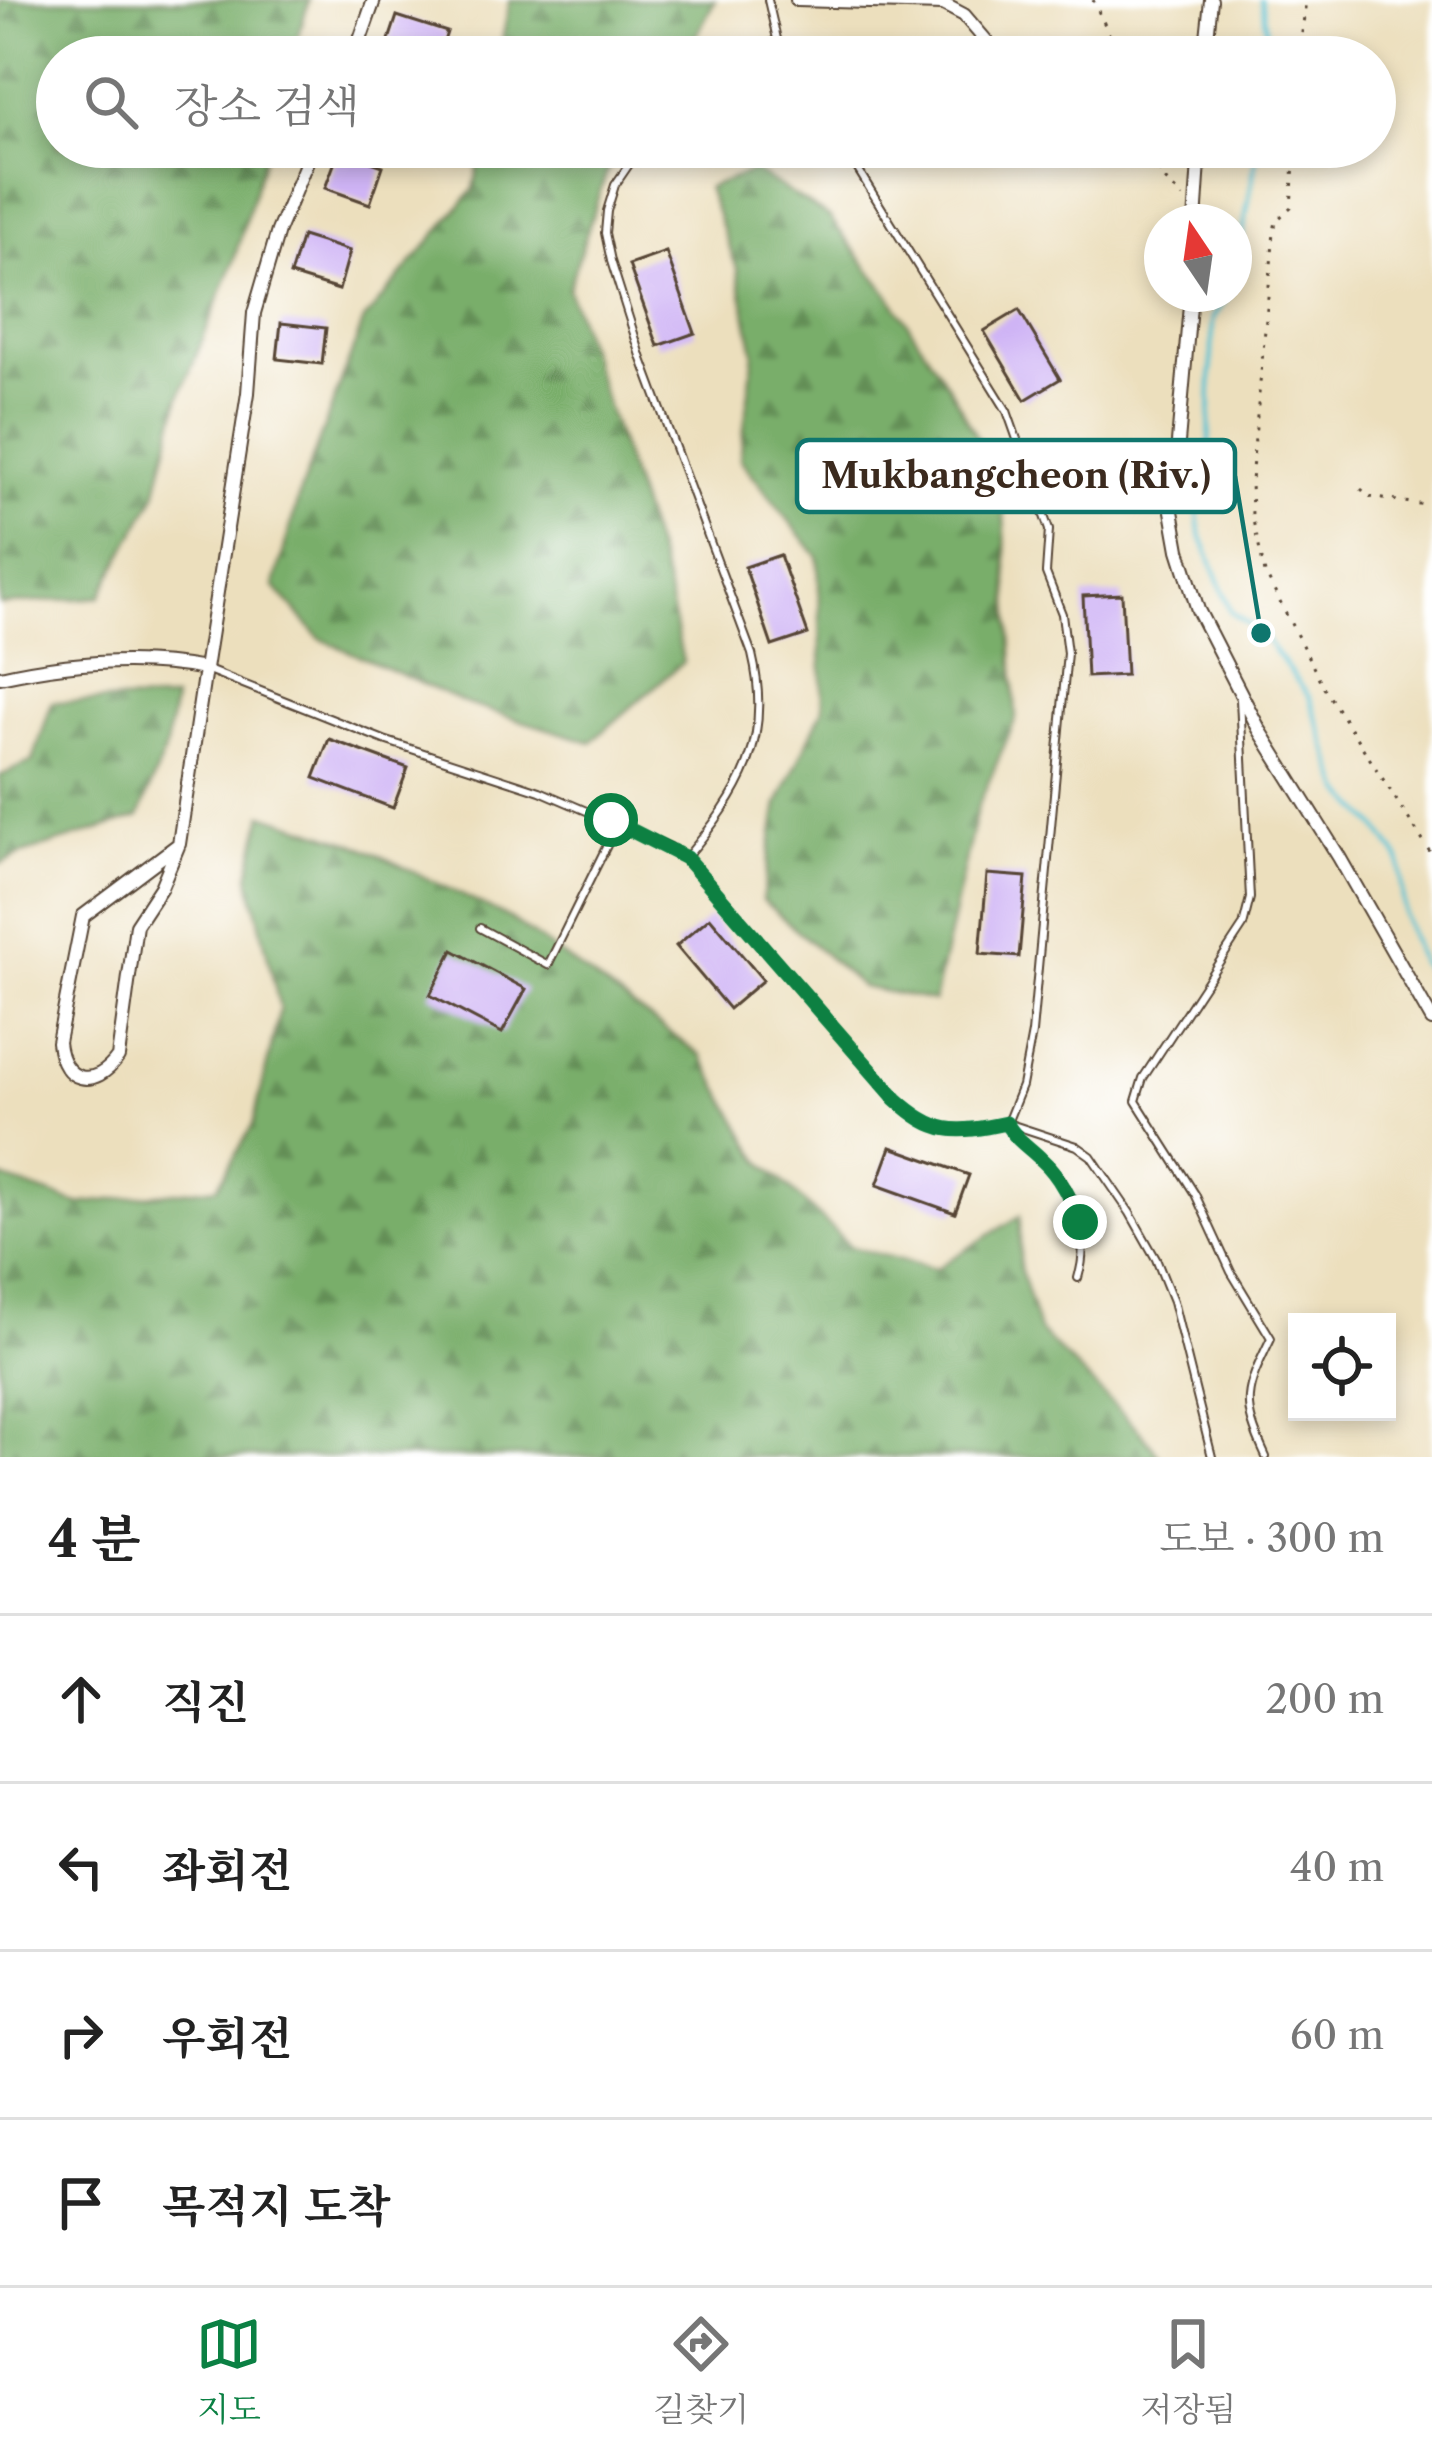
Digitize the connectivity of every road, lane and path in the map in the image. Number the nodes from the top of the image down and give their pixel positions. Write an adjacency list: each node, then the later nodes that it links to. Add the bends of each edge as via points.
1 (374, 0): 7 (street)
2 (767, 0): 8 (lane)
3 (796, 0): 9 (street, via 944,4)
4 (1093, 0): 10 (path)
5 (1210, 0): 11 (street)
6 (1306, 0): 12 (path)
7 (361, 36)
8 (777, 36)
9 (981, 36)
10 (1110, 36)
11 (1207, 36)
12 (1302, 36)
13 (304, 168): 24 (street, via 254,313)
14 (627, 168): 30 (lane, via 605,233 642,359 752,654 760,700 755,748 724,812)
15 (857, 168): 33 (lane, via 1007,411 1049,530 1046,573 1063,614 1067,653 1032,1033)
16 (1159, 168): 19 (path, via 1182,199)
17 (1199, 168): 19 (street)
18 (1293, 168): 29 (path, via 1292,207 1274,232 1252,516 1265,573 1290,625)
19 (1197, 198): 20 (street)
20 (1196, 204)
21 (1189, 312): 26 (street, via 1172,511 1198,610)
22 (1361, 489): 23 (path)
23 (1432, 506)
24 (205, 669): 25 (street, via 79,663); 27 (lane); 28 (street)
25 (0, 677)
26 (1240, 695): 32 (street); 36 (lane, via 1250,898 1243,926 1143,1078 1136,1101 1196,1193 1271,1337 1247,1388 1250,1423)
27 (618, 823): 30 (lane); 31 (lane, via 548,964)
28 (179, 844): 28 (street, via 136,925 118,1057 108,1071 73,1076 58,1042 83,916)
29 (1432, 855)
30 (686, 858): 33 (lane, via 923,1124 953,1132)
31 (480, 928)
32 (1432, 1020)
33 (1006, 1123): 34 (lane, via 1070,1198 1085,1246); 35 (lane, via 1091,1156 1130,1214 1173,1300)
34 (1078, 1278)
35 (1212, 1457)
36 (1266, 1457)

